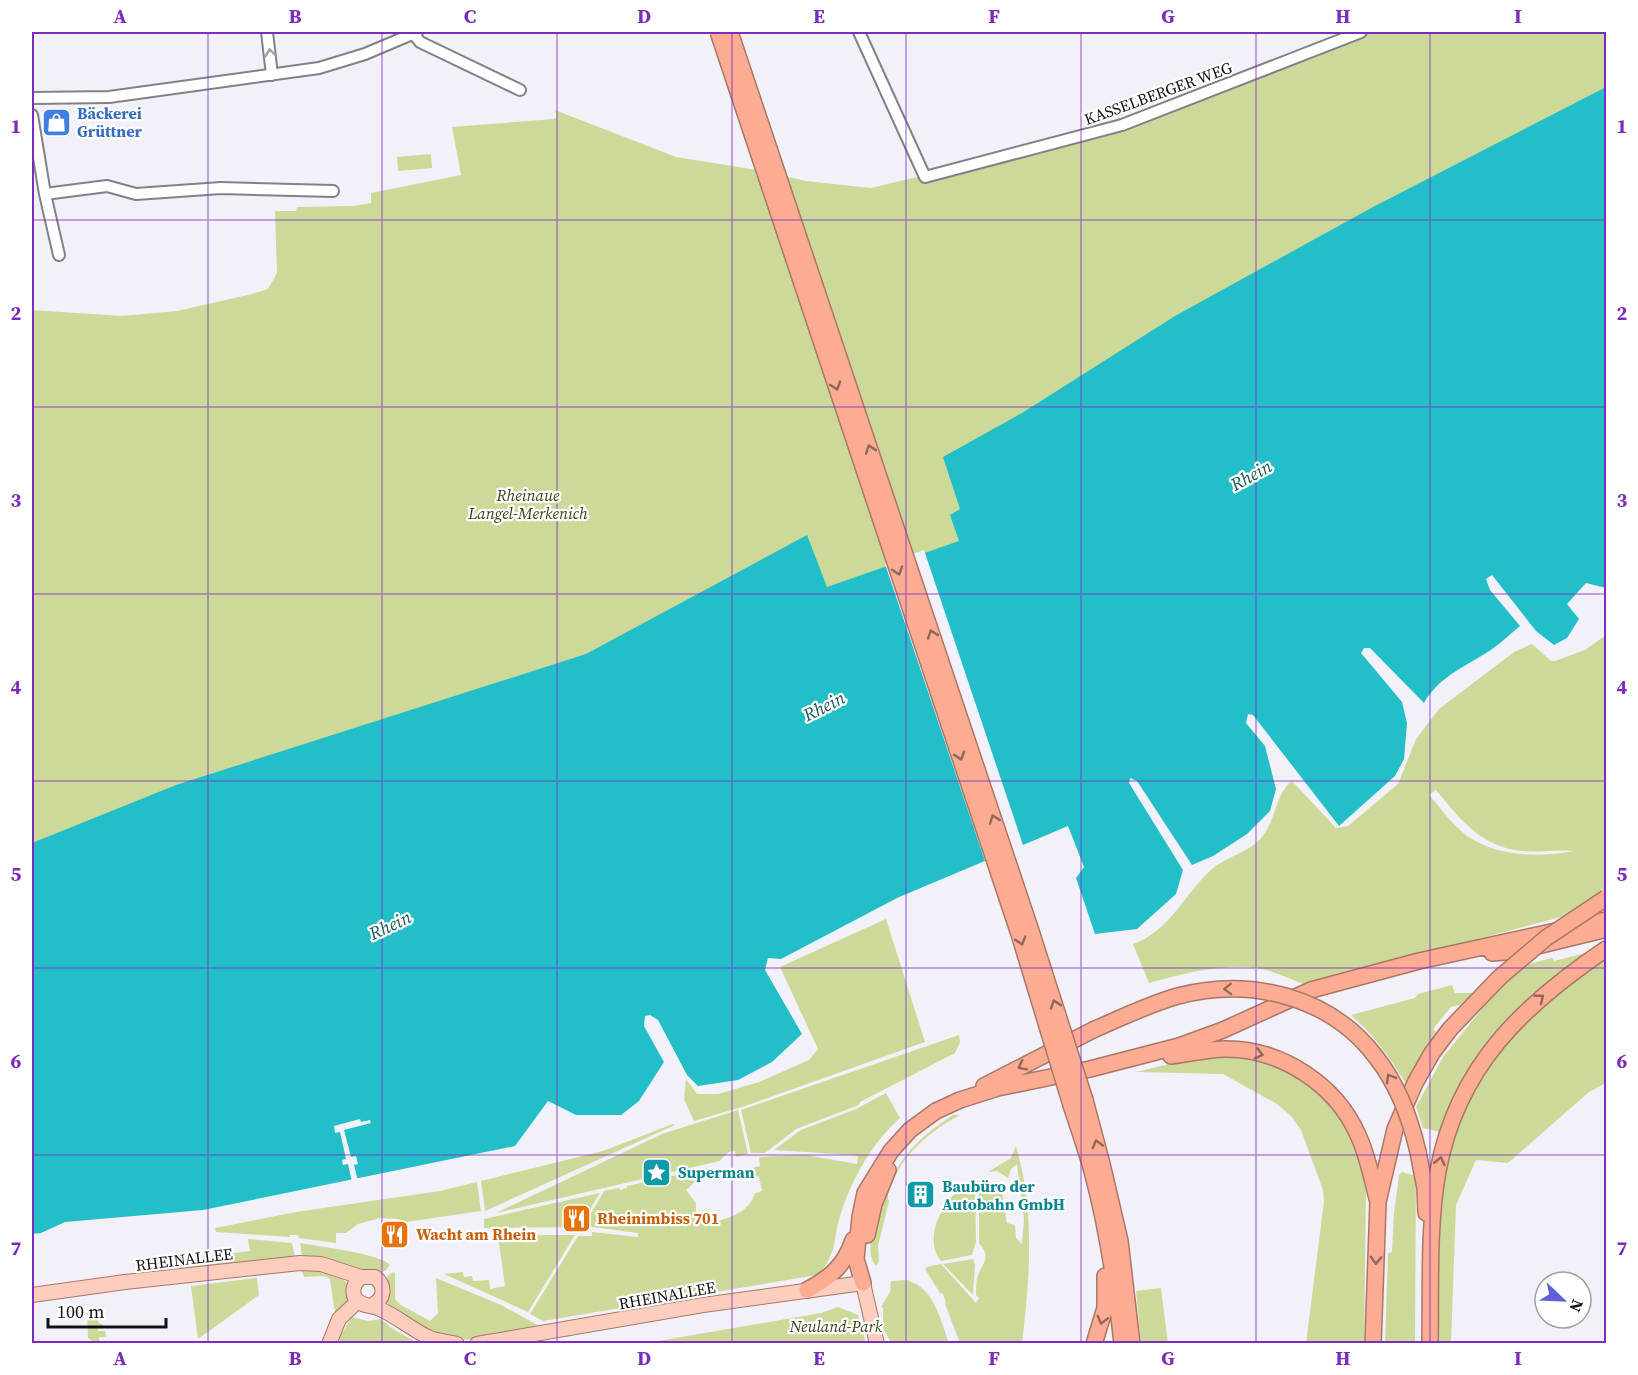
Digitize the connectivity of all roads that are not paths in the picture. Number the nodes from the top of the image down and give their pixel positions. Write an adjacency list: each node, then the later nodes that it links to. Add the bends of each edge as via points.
1 (267, 32): 7 (street, one-way to 1)
2 (415, 32): 7 (street, via 365,54 319,68); 8 (street, via 420,42)
3 (718, 32): 19 (highway, one-way to 19, bridge)
4 (730, 32): 19 (highway, one-way to 4, bridge, via 1032,931)
5 (859, 32): 6 (street, KASSELBERGER WEG, via 926,177 1122,125)
6 (1361, 32)
7 (272, 75): 9 (street, via 109,97)
8 (520, 90)
9 (32, 98)
10 (32, 115): 12 (street)
11 (333, 191): 12 (street, via 221,188 136,194 106,186)
12 (45, 194): 13 (street)
13 (59, 255)
14 (1606, 898): 21 (highway, bridge, via 1546,938 1499,978 1450,1029 1415,1083 1395,1129)
15 (1606, 920): 20 (highway, via 1419,961 1311,990 1179,1046 998,1088)
16 (1606, 930): 18 (highway, via 1517,951 1445,959 1322,992 1205,1045)
17 (1606, 949): 30 (highway, one-way to 17, via 1432,1226 1438,1173 1463,1096 1487,1054 1522,1015)
18 (1159, 1058): 21 (highway, one-way to 21, via 1226,1049 1265,1055 1296,1068 1324,1089 1348,1116 1365,1152); 25 (highway, via 1088,1077 996,1094 949,1110 934,1120 907,1145 881,1184 868,1227)
19 (1078, 1102): 23 (highway); 37 (highway, one-way to 19, via 1120,1241 1102,1164)
20 (947, 1105): 22 (highway, via 923,1119 891,1151 868,1187); 30 (highway, one-way to 20, bridge, via 1425,1188 1411,1124 1375,1055 1319,1008 1278,993 1245,989 1178,996 1093,1030)
21 (1378, 1202): 38 (highway, one-way to 38)
22 (860, 1217): 25 (highway, via 856,1259); 26 (highway, via 841,1264 823,1282)
23 (1104, 1220): 35 (highway, one-way to 35, via 1105,1299); 36 (highway)
24 (358, 1281): 27 (main road, RHEINALLEE, via 321,1264 300,1263); 28 (main road, via 354,1293); 29 (main road, RHEINALLEE, via 370,1276 378,1280 383,1289)
25 (863, 1283): 26 (main road, RHEINALLEE); 34 (main road)
26 (807, 1290): 33 (main road, RHEINALLEE)
27 (32, 1295)
28 (358, 1301): 29 (main road); 31 (main road, via 339,1319)
29 (377, 1301): 32 (main road, RHEINALLEE, via 413,1330)
30 (1430, 1324): 39 (highway)
31 (329, 1344)
32 (457, 1344)
33 (477, 1344)
34 (877, 1344)
35 (1094, 1344)
36 (1122, 1344)
37 (1132, 1344)
38 (1373, 1344)
39 (1430, 1344)

